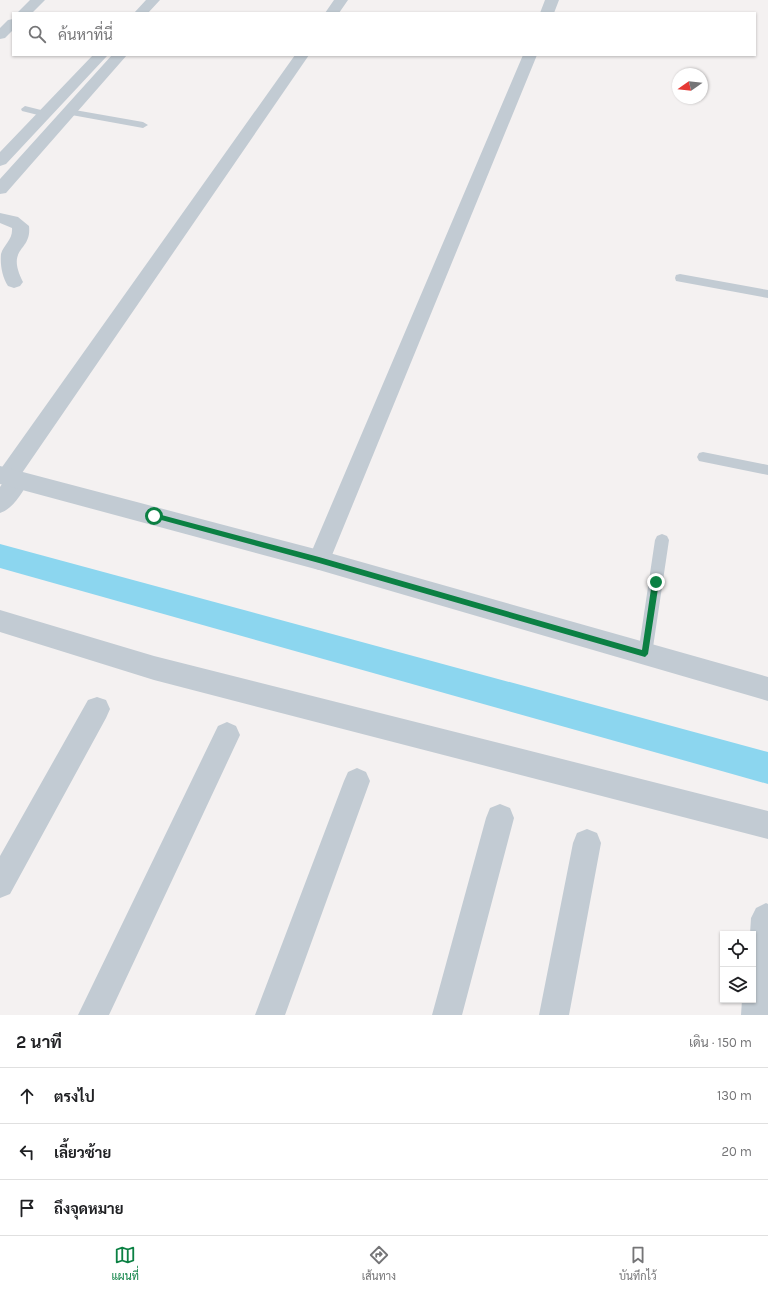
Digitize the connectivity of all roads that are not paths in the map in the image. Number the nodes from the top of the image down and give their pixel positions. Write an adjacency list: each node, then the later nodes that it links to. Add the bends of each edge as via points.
1 (38, 0): 5 (street)
2 (153, 0): 6 (street)
3 (341, 0): 7 (street)
4 (552, 0): 8 (street)
5 (25, 12)
6 (142, 12)
7 (333, 12)
8 (547, 12)
9 (12, 24): 10 (street)
10 (0, 35)
11 (100, 56): 17 (street)
12 (119, 56): 16 (street)
13 (301, 56): 27 (street)
14 (530, 56): 29 (street)
15 (25, 109): 17 (lane)
16 (69, 112): 18 (lane); 20 (street)
17 (46, 114): 19 (street)
18 (143, 125)
19 (0, 161)
20 (0, 189)
21 (0, 218): 23 (street, via 20,226 21,235 6,262 6,268)
22 (680, 278): 24 (lane)
23 (14, 282)
24 (768, 294)
25 (703, 457): 26 (lane)
26 (768, 470)
27 (6, 486): 29 (street)
28 (662, 540): 31 (lane)
29 (319, 560): 31 (street)
30 (0, 621): 37 (street, via 154,668)
31 (645, 654): 32 (street)
32 (768, 689)
33 (97, 708): 39 (street)
34 (227, 735): 41 (street)
35 (357, 781): 42 (street)
36 (500, 818): 43 (street)
37 (768, 825)
38 (588, 843): 44 (street)
39 (0, 884)
40 (766, 918): 45 (street)
41 (93, 1015)
42 (270, 1015)
43 (447, 1015)
44 (554, 1015)
45 (756, 1015)

